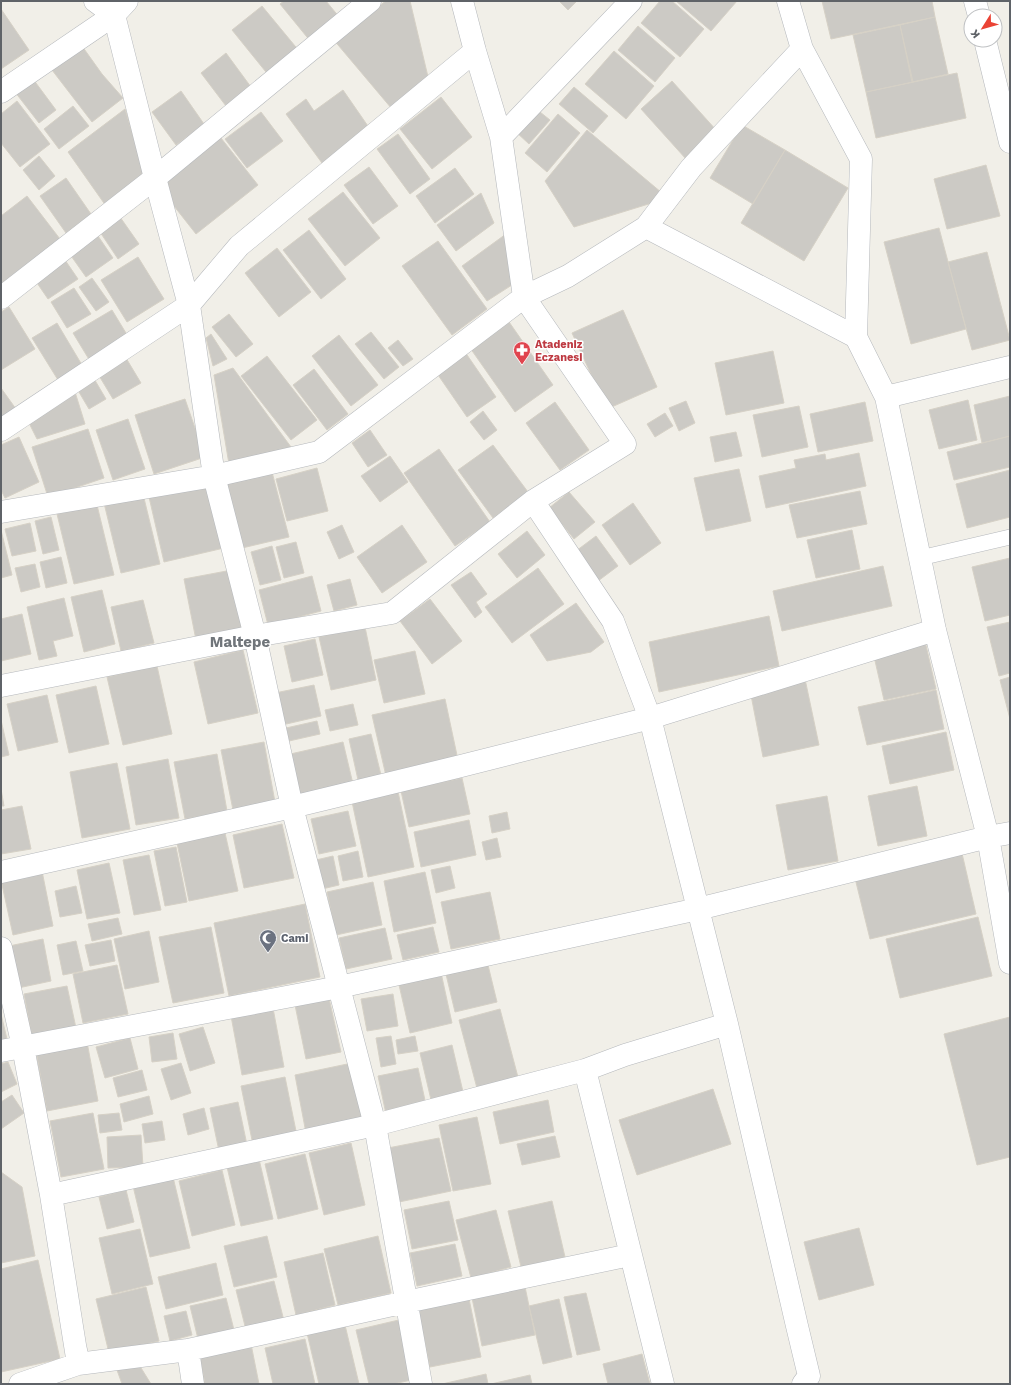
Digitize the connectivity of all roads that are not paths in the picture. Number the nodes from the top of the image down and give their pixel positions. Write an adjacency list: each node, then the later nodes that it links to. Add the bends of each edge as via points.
1 (95, 1): 6 (street)
2 (370, 1): 14 (street)
3 (462, 1): 9 (street)
4 (631, 1): 12 (street)
5 (788, 1): 8 (street)
6 (120, 8): 10 (street); 14 (street)
7 (988, 48): 11 (street)
8 (802, 49): 15 (street, via 691,168); 19 (street, via 861,159)
9 (475, 51): 12 (street); 18 (street, via 239,246)
10 (1, 92)
11 (1004, 93): 13 (street)
12 (501, 137): 16 (street)
13 (1010, 142)
14 (155, 178): 17 (street); 18 (street)
15 (646, 227): 16 (street, via 568,276); 19 (street)
16 (524, 297): 23 (street, via 320,452); 24 (street, via 625,444)
17 (1, 298)
18 (189, 305): 22 (street); 23 (street)
19 (856, 337): 21 (street)
20 (1010, 367): 21 (street)
21 (886, 396): 27 (street)
22 (1, 430)
23 (214, 476): 25 (street); 29 (street)
24 (533, 501): 29 (street, via 392,613); 31 (street, via 613,621)
25 (1, 512)
26 (1010, 537): 27 (lane)
27 (920, 558): 28 (street)
28 (935, 630): 31 (street); 34 (street)
29 (255, 636): 30 (street); 32 (street)
30 (1, 686)
31 (650, 718): 32 (street); 36 (street)
32 (292, 807): 35 (street); 39 (street)
33 (1010, 833): 34 (street)
34 (988, 837): 36 (street); 38 (street)
35 (1, 872)
36 (698, 909): 39 (street); 40 (street)
37 (1, 948): 41 (street)
38 (1010, 963)
39 (339, 987): 41 (street); 44 (street)
40 (727, 1024): 43 (street); 54 (street, via 809,1376)
41 (22, 1047): 42 (street); 45 (street); 49 (street)
42 (1, 1051)
43 (585, 1070): 44 (street); 46 (street)
44 (375, 1125): 45 (street); 47 (street)
45 (51, 1195): 49 (street)
46 (630, 1255): 47 (street); 53 (street)
47 (406, 1302): 48 (street); 52 (street)
48 (188, 1350): 49 (street); 51 (street)
49 (78, 1364): 50 (street)
50 (20, 1384)
51 (193, 1384)
52 (421, 1384)
53 (663, 1384)
54 (803, 1384)

